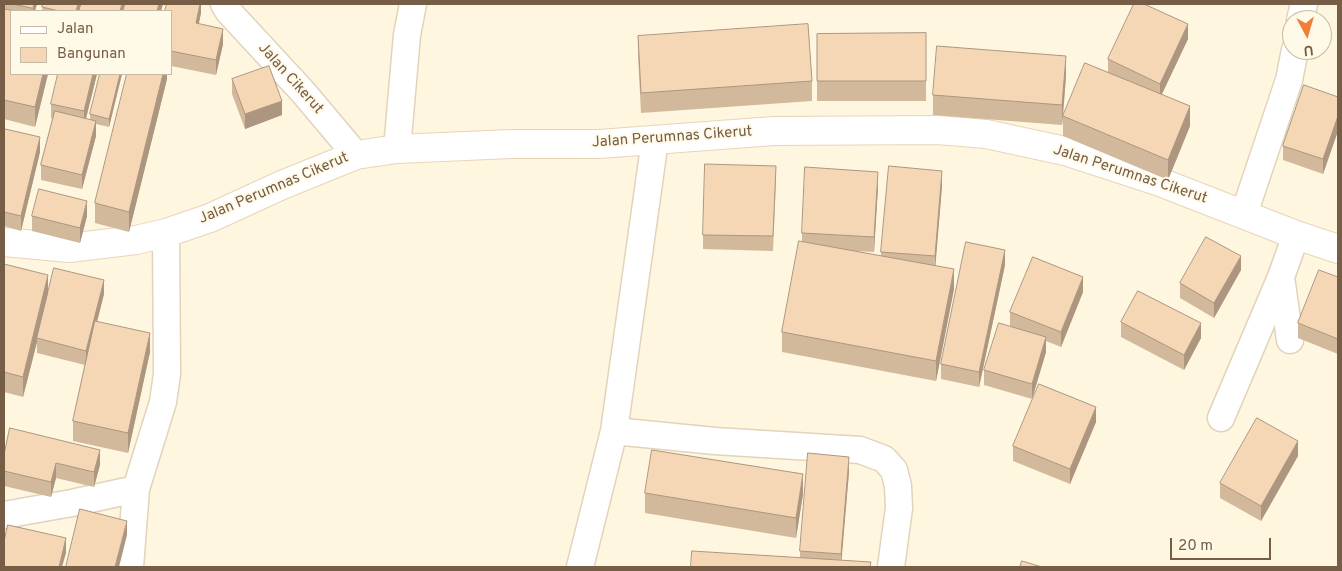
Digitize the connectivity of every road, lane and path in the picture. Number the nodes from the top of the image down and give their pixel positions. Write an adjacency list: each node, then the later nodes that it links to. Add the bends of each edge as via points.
1 (224, 4): 6 (street, Jalan Cikerut)
2 (413, 4): 5 (street, via 407,35)
3 (1293, 60): 7 (street)
4 (655, 140): 5 (street, Jalan Perumnas Cikerut); 7 (street, Jalan Perumnas Cikerut, via 774,131 937,130 986,134 1065,151); 15 (street)
5 (398, 149): 6 (street, Jalan Perumnas Cikerut)
6 (356, 155): 8 (street, Jalan Perumnas Cikerut, via 210,218)
7 (1244, 214): 9 (street, Jalan Perumnas Cikerut)
8 (166, 233): 10 (street, Jalan Perumnas Cikerut, via 68,248); 16 (street, via 167,374 163,402)
9 (1296, 235): 11 (street, Jalan Perumnas Cikerut); 12 (street)
10 (4, 242)
11 (1338, 248)
12 (1281, 277): 13 (street); 14 (street)
13 (1290, 340)
14 (1221, 418)
15 (614, 431): 19 (street); 20 (street, via 860,450 884,458 894,470 898,486 899,508)
16 (136, 489): 17 (street); 18 (street)
17 (4, 516)
18 (130, 567)
19 (580, 567)
20 (891, 567)

